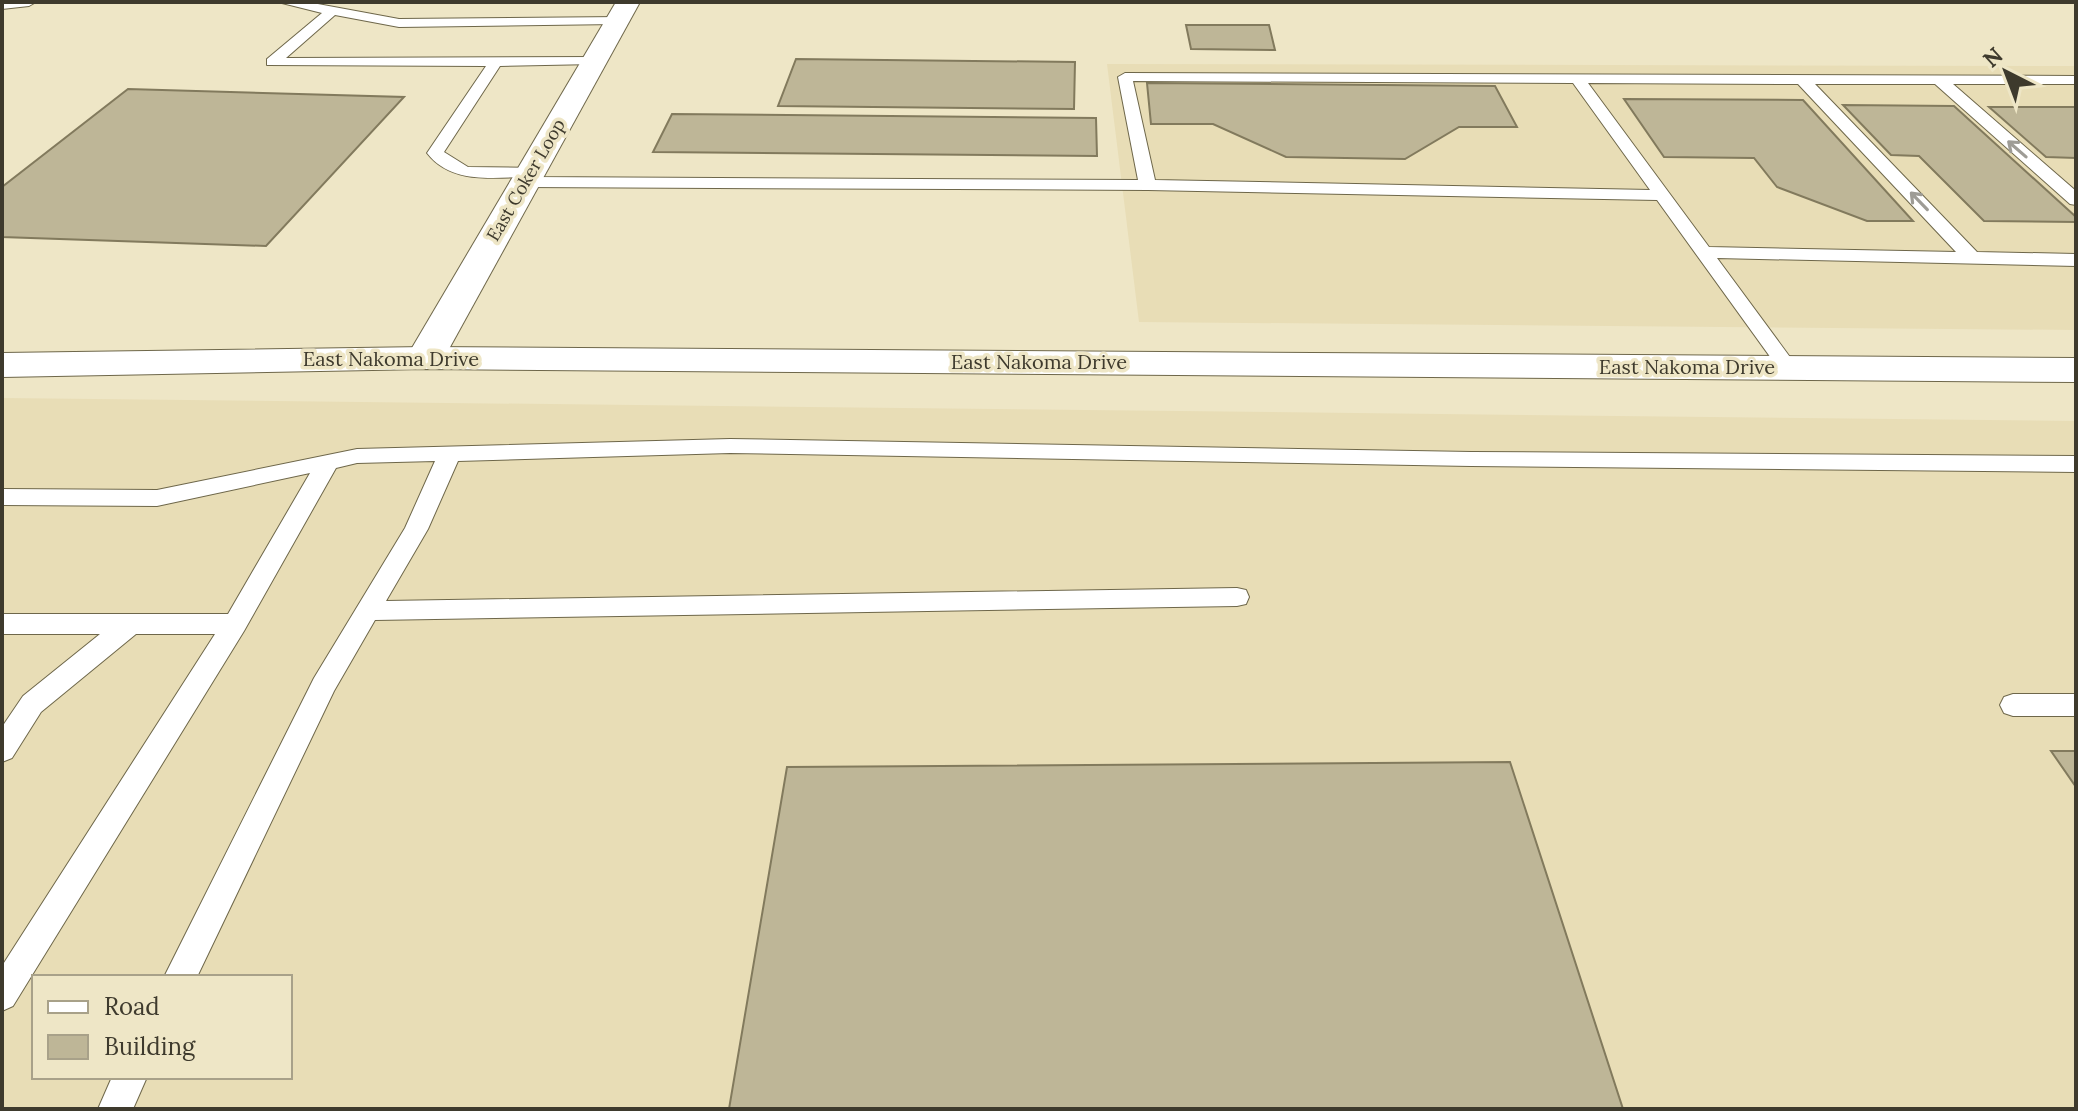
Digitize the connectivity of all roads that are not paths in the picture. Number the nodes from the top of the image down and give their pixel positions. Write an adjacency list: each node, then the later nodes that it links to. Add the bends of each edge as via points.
1 (29, 2): 4 (lane)
2 (285, 2): 5 (lane)
3 (524, 2): 7 (lane)
4 (2, 5)
5 (332, 11): 7 (lane, via 399,23); 9 (lane, via 272,62)
6 (622, 11): 7 (lane); 8 (main road, East Coker Loop)
7 (511, 21)
8 (595, 60): 9 (lane); 14 (main road, East Coker Loop)
9 (496, 62): 14 (lane, via 435,153 455,171)
10 (1577, 78): 11 (lane); 15 (lane, via 1125,77); 16 (lane)
11 (1802, 79): 12 (lane); 19 (lane, one-way to 11)
12 (1939, 80): 13 (lane); 17 (lane, one-way to 12)
13 (2076, 80)
14 (528, 177): 15 (lane); 21 (main road, East Coker Loop)
15 (1148, 185): 16 (lane)
16 (1662, 195): 18 (lane)
17 (2076, 200)
18 (1704, 252): 19 (lane); 23 (lane)
19 (1972, 258): 20 (lane)
20 (2076, 260)
21 (425, 358): 22 (main road, East Nakoma Drive); 23 (main road, East Nakoma Drive)
22 (2, 365)
23 (1788, 368): 24 (main road, East Nakoma Drive)
24 (2076, 370)
25 (450, 453): 26 (lane); 27 (lane, via 730,446); 30 (lane, via 416,529)
26 (328, 462): 28 (lane, via 157,498); 33 (lane)
27 (2076, 464)
28 (2, 497)
29 (1237, 597): 30 (lane)
30 (368, 611): 37 (lane, via 323,686)
31 (2, 624): 32 (lane)
32 (130, 624): 33 (lane); 36 (lane, via 32,704)
33 (235, 624): 38 (lane)
34 (2013, 705): 35 (lane)
35 (2076, 705)
36 (2, 750)
37 (181, 975)
38 (2, 995)
39 (129, 1079): 40 (lane)
40 (115, 1109)

